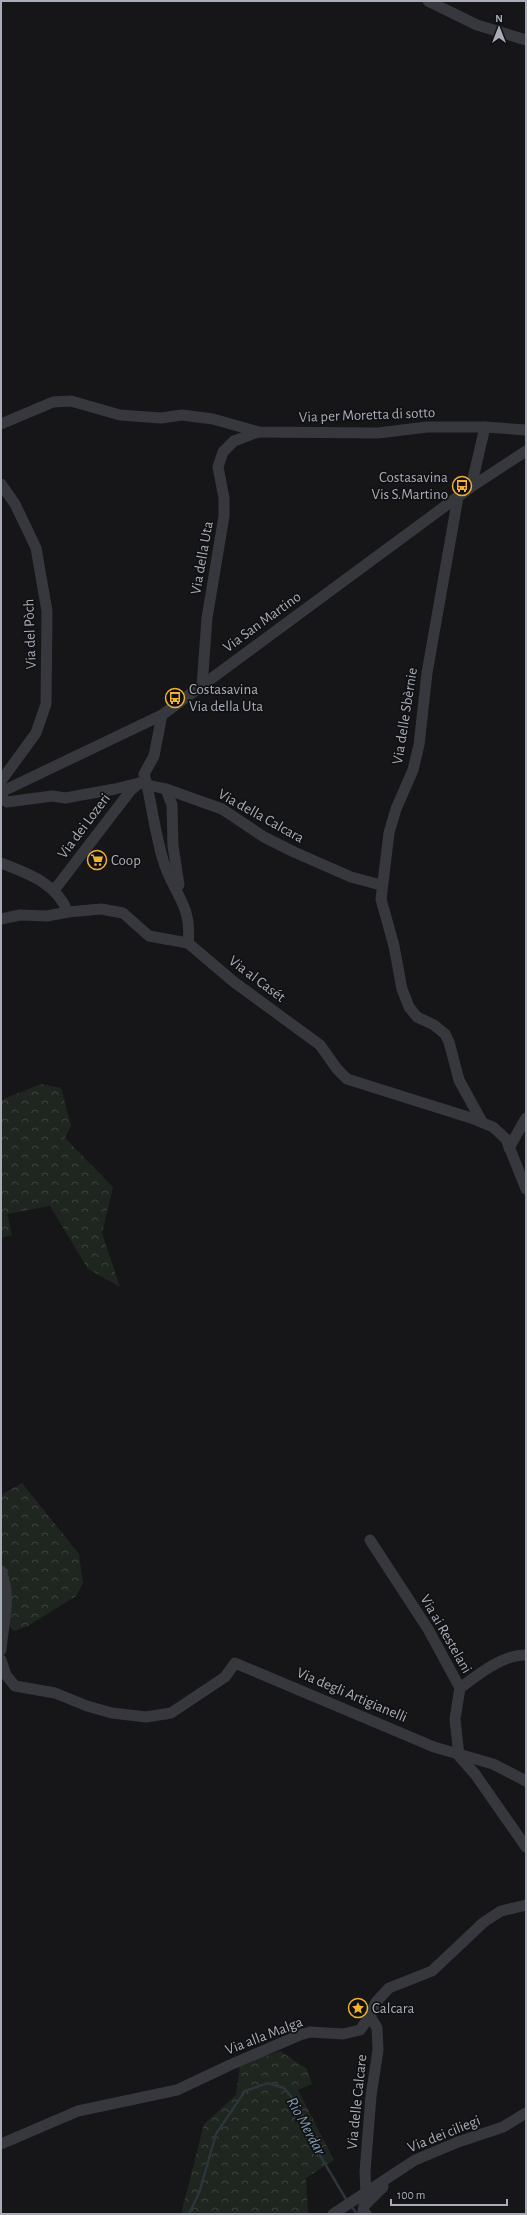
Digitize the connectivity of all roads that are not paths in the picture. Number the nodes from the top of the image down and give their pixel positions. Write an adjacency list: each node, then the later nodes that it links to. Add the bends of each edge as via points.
1 (428, 1): 2 (street, via 477,25)
2 (526, 40)
3 (1, 424): 4 (street, Via per Moretta di sotto, via 52,402 71,402 120,415 161,418 182,415 213,419)
4 (228, 424): 7 (street, Via per Moretta di sotto); 8 (street)
5 (485, 427): 6 (street, Via per Moretta di sotto); 7 (street, Via per Moretta di sotto, via 427,427 378,433); 11 (street)
6 (526, 430)
7 (259, 432): 8 (street)
8 (234, 441): 13 (street, Via della Uta, via 223,452 218,467 224,498 224,516 207,618)
9 (526, 451): 11 (street, Via San Martino)
10 (1, 484): 15 (street, Via del Pòch, via 15,504 36,548 47,611 46,704 36,733)
11 (470, 487): 12 (street, Via San Martino)
12 (458, 497): 13 (street, Via San Martino); 21 (street, Via delle Sbèrnie, via 427,673 419,745 413,770 391,827)
13 (202, 686): 14 (street, Via San Martino)
14 (162, 715): 16 (street, via 154,756 144,774); 18 (street, Via San Martino)
15 (1, 781)
16 (143, 784): 17 (street, Via della Calcara); 19 (street, Via della Calcara, via 65,798 52,796 7,802); 22 (street, Via dei Lozeri, via 131,790); 23 (street, via 163,861)
17 (166, 789): 21 (street, Via della Calcara, via 222,809 264,837 294,852 351,877); 23 (street, via 172,805 173,846)
18 (1, 792)
19 (1, 797)
20 (1, 862): 22 (street)
21 (381, 885): 28 (street, Via delle Sbèrnie, via 381,899 402,989 409,1007 417,1017 445,1034 459,1080)
22 (54, 889): 24 (street, via 63,899)
23 (180, 896): 26 (street, via 188,920)
24 (68, 912): 25 (street, via 47,916 20,915); 26 (street, via 100,909 123,913 149,936)
25 (1, 919)
26 (188, 943): 28 (street, Via al Casét, via 234,982 320,1045 337,1069 348,1079)
27 (526, 1118): 29 (street)
28 (482, 1122): 29 (street, Via al Casét, via 501,1133)
29 (509, 1148): 30 (street, Via al Casét)
30 (526, 1189)
31 (370, 1540): 36 (street, Via ai Restelani, via 428,1629)
32 (1, 1571): 33 (street, via 7,1604)
33 (1, 1650)
34 (526, 1655): 36 (street, via 501,1662)
35 (1, 1660): 37 (street, Via degli Artigianelli, via 6,1675 15,1686 54,1693 112,1713 146,1718 171,1712 226,1677 235,1663 434,1747)
36 (460, 1688): 37 (street, Via ai Restelani, via 455,1719)
37 (459, 1754): 38 (street, Via degli Artigianelli, via 493,1764); 39 (street)
38 (526, 1781)
39 (526, 1847)
40 (526, 1904): 41 (street, Via alla Malga, via 501,1911 484,1922 432,1971 389,1988 376,2002)
41 (370, 2016): 43 (street, Via alla Malga, via 360,2030 354,2033 310,2032 300,2035 176,2090 78,2111); 44 (street, Via delle Calcare, via 377,2028 378,2050 371,2096)
42 (524, 2118): 45 (street, Via dei ciliegi, via 415,2160)
43 (1, 2144)
44 (365, 2172): 45 (street); 46 (street, Via delle Calcare)
45 (387, 2179): 46 (street, Via dei ciliegi); 48 (street, via 364,2206 363,2211)
46 (366, 2193): 47 (street, Via dei ciliegi)
47 (333, 2214)
48 (366, 2214)

